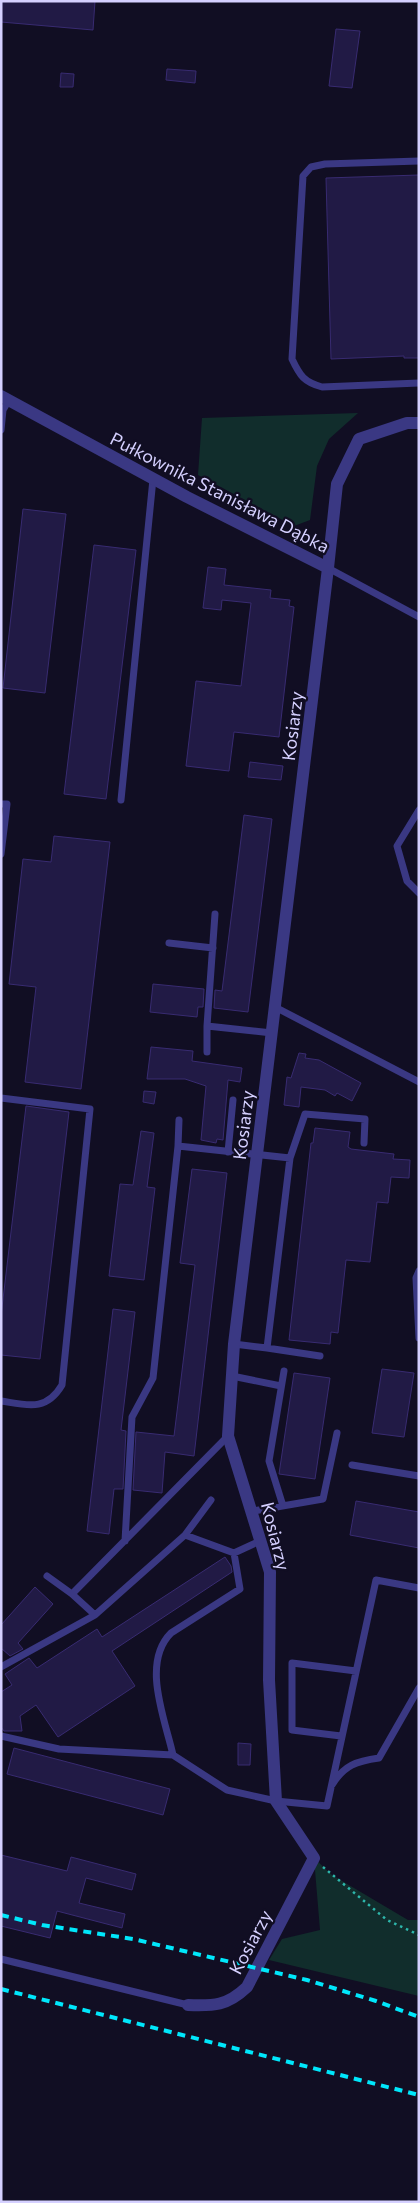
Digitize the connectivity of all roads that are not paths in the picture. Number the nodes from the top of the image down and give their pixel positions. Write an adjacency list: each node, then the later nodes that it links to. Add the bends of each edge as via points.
1 (419, 161): 2 (lane, via 325,164 311,167 303,176 292,360 299,375 322,387)
2 (419, 383)
3 (5, 398): 5 (lane); 6 (street, Pułkownika Stanisława Dąbka)
4 (419, 423): 7 (street, Pułkownika Stanisława Dąbka, via 408,423 359,439 337,484)
5 (1, 430)
6 (153, 479): 7 (street, Pułkownika Stanisława Dąbka); 9 (lane)
7 (328, 568): 8 (lane); 17 (street, Kosiarzy)
8 (419, 617)
9 (121, 800)
10 (1, 804): 12 (lane, via 7,804)
11 (419, 810): 13 (lane, via 398,846 407,881)
12 (1, 854)
13 (419, 893)
14 (216, 914): 16 (lane)
15 (169, 943): 16 (lane)
16 (213, 948): 18 (lane)
17 (276, 1006): 19 (street, Kosiarzy); 21 (lane)
18 (207, 1026): 19 (lane); 20 (lane)
19 (272, 1033): 28 (street, Kosiarzy)
20 (207, 1052)
21 (419, 1082)
22 (1, 1098): 38 (lane, via 90,1109 62,1385 57,1393 40,1404)
23 (233, 1100): 27 (lane)
24 (179, 1120): 26 (lane)
25 (364, 1143): 29 (lane, via 364,1118 305,1114)
26 (178, 1146): 27 (lane); 47 (lane, via 153,1378 132,1417)
27 (228, 1152): 28 (lane)
28 (257, 1155): 29 (lane); 32 (street, Kosiarzy)
29 (290, 1158): 33 (lane)
30 (419, 1272): 31 (lane, via 416,1278)
31 (419, 1338)
32 (234, 1344): 33 (lane); 36 (street, Kosiarzy)
33 (267, 1348): 34 (lane)
34 (320, 1356)
35 (284, 1371): 37 (lane)
36 (232, 1376): 37 (lane); 40 (street, Kosiarzy)
37 (281, 1386): 44 (lane, via 269,1461)
38 (1, 1401)
39 (337, 1433): 44 (lane, via 323,1499)
40 (228, 1436): 45 (street, Kosiarzy); 47 (lane)
41 (352, 1466): 42 (lane)
42 (419, 1476)
43 (211, 1500): 46 (lane)
44 (283, 1506): 45 (lane)
45 (253, 1511): 48 (street, Kosiarzy)
46 (185, 1535): 49 (lane); 53 (lane)
47 (125, 1540): 52 (lane)
48 (262, 1540): 49 (lane); 61 (street, Kosiarzy, via 270,1572 269,1680)
49 (234, 1553): 59 (lane, via 240,1589 170,1633 158,1653 156,1679)
50 (47, 1576): 52 (lane)
51 (419, 1588): 55 (lane, via 376,1580)
52 (72, 1594): 53 (lane)
53 (95, 1615): 54 (lane)
54 (1, 1667)
55 (356, 1671): 58 (lane); 58 (lane, via 292,1663 292,1730)
56 (419, 1688): 60 (lane, via 379,1758 358,1761 339,1774)
57 (1, 1736): 59 (lane, via 59,1749)
58 (341, 1736): 60 (lane)
59 (174, 1755): 61 (lane, via 227,1790)
60 (329, 1790): 61 (lane, via 327,1806)
61 (276, 1802): 63 (street, Kosiarzy, via 314,1858 247,1987 225,2003)
62 (1, 1960): 63 (lane)
63 (188, 2005)

